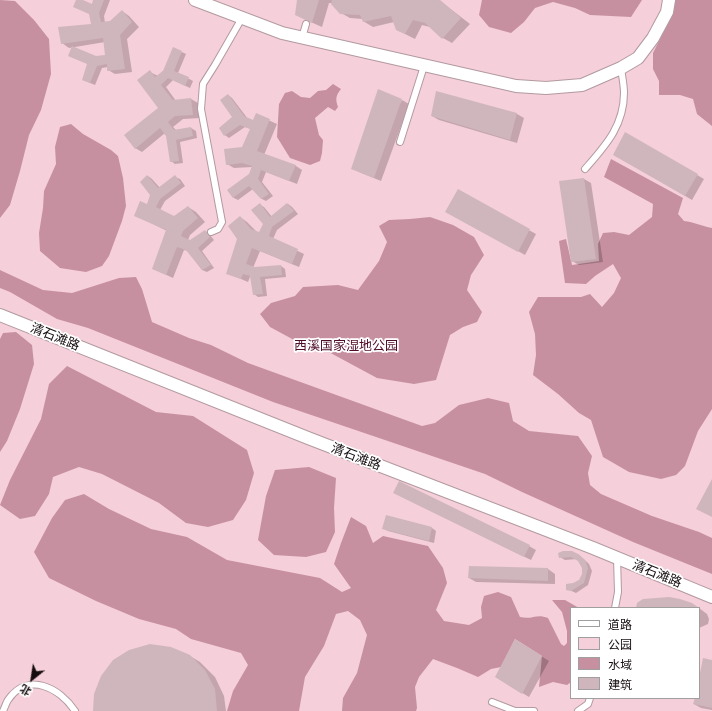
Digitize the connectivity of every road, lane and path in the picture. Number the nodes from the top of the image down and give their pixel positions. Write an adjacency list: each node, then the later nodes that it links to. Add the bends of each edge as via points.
1 (195, 0): 3 (street)
2 (669, 0): 7 (street, via 666,12 649,43 638,58)
3 (242, 18): 5 (street); 10 (lane, via 203,84 201,110 222,222 218,229)
4 (306, 24): 5 (lane)
5 (302, 38): 6 (street)
6 (424, 66): 7 (street, via 516,86 546,88 582,85); 8 (lane)
7 (621, 68): 9 (lane, via 624,94 616,130)
8 (400, 142)
9 (585, 169)
10 (211, 232)
11 (0, 315): 12 (street, 清石滩路)
12 (617, 558): 13 (street, 清石滩路); 14 (lane, via 618,592)
13 (712, 597)
14 (615, 607)
15 (590, 699): 20 (lane, via 588,704)
16 (492, 702): 19 (lane, via 515,711)
17 (3, 711): 18 (lane, via 9,699 21,688 36,684 54,689)
18 (75, 711)
19 (534, 711)
20 (578, 711)

